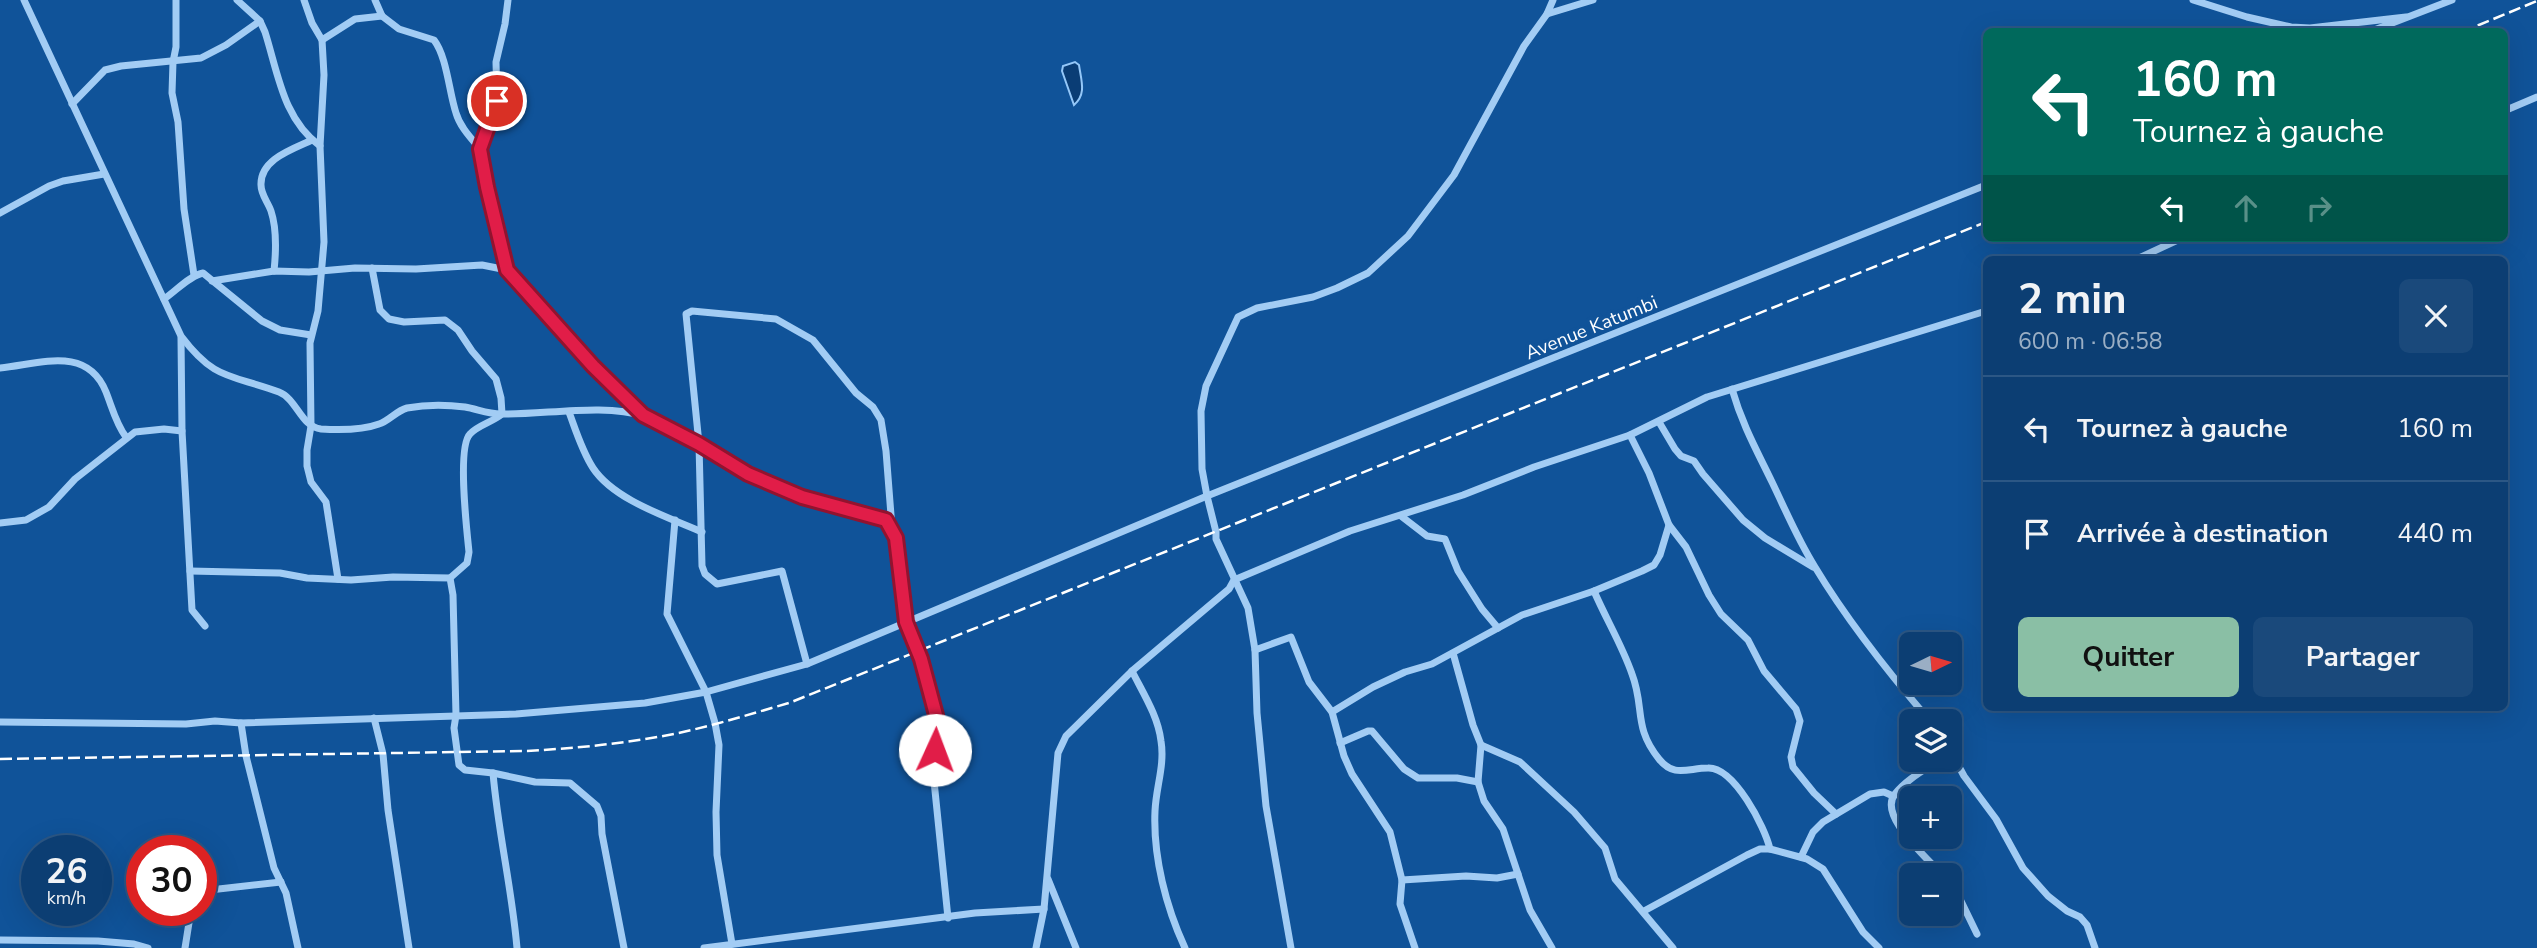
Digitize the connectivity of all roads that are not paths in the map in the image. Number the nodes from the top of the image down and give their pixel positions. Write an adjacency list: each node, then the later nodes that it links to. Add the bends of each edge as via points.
1 (24, 0): 21 (street)
2 (176, 0): 19 (street)
3 (237, 0): 14 (street)
4 (304, 0): 18 (street)
5 (375, 0): 12 (street)
6 (508, 0): 25 (street, via 496,62 497,101)
7 (1553, 0): 11 (street)
8 (1594, 0): 11 (street)
9 (2193, 0): 15 (street, via 2247,18)
10 (2452, 0): 13 (street)
11 (1548, 14): 54 (street, via 1524,46 1454,175 1408,236 1368,273 1337,288 1313,298 1256,308 1238,317 1206,386 1201,411)
12 (382, 16): 18 (street, via 355,19); 25 (street, via 399,29 438,44 456,115)
13 (2406, 17): 16 (street); 17 (street)
14 (260, 21): 19 (street, via 201,58); 23 (street, via 287,106)
15 (2300, 28)
16 (2318, 28)
17 (2380, 28)
18 (322, 40): 24 (street)
19 (173, 62): 21 (street, via 105,70); 31 (street, via 172,93)
20 (2537, 97): 22 (street)
21 (72, 104): 26 (street)
22 (2508, 109)
23 (312, 140): 24 (street); 34 (street, via 282,154 264,172 261,184 276,247)
24 (320, 146): 35 (street)
25 (480, 149): 33 (street)
26 (104, 174): 28 (street, via 49,186); 39 (street)
27 (1983, 186): 54 (street, Avenue Katumbi)
28 (0, 214)
29 (2173, 242): 30 (street)
30 (2143, 256)
31 (191, 261): 36 (street); 37 (street)
32 (372, 268): 33 (street, via 472,265); 35 (street); 46 (street, via 380,310 389,319 445,320 458,330 496,379)
33 (507, 270): 47 (street)
34 (274, 271): 35 (street); 38 (street)
35 (322, 271): 41 (street)
36 (203, 273): 37 (street); 38 (street)
37 (194, 275): 39 (street)
38 (212, 281): 41 (street, via 262,321 280,330)
39 (164, 299): 42 (street)
40 (1983, 312): 44 (street)
41 (311, 335): 49 (street)
42 (181, 336): 49 (street, via 210,368 282,393); 50 (street)
43 (0, 368): 52 (street, via 80,362 101,379)
44 (1732, 389): 48 (street); 61 (street, via 1744,428)
45 (569, 412): 46 (street); 47 (street); 56 (street, via 588,458 603,480 628,498)
46 (502, 414): 49 (street, via 466,407 405,408 381,424); 63 (street, via 470,433 466,441 469,552 467,563)
47 (643, 415): 53 (street)
48 (1659, 422): 51 (street); 61 (street, via 1675,449 1694,461 1743,520)
49 (311, 426): 64 (street, via 307,466 311,482 326,502)
50 (182, 431): 52 (street, via 156,429); 62 (street)
51 (1630, 435): 55 (street); 58 (street)
52 (126, 437): 57 (street, via 48,508 26,520)
53 (699, 444): 59 (street, via 748,474 802,497 886,520); 59 (street, via 686,314 776,319 813,341 881,420); 60 (street)
54 (1207, 496): 65 (street, via 1216,539); 67 (street, Avenue Katumbi)
55 (1401, 516): 65 (street, via 1350,531); 69 (street, via 1427,536 1445,539 1458,570)
56 (675, 520): 60 (street); 74 (street, via 667,614)
57 (0, 523)
58 (1669, 525): 66 (street, via 1654,565); 88 (street, via 1686,547 1721,614 1748,640 1764,671 1796,709 1800,721 1793,767)
59 (892, 528): 67 (street)
60 (702, 532): 72 (street, via 702,566 717,584 782,571)
61 (1815, 567): 75 (street, via 1882,664)
62 (190, 571): 64 (street); 68 (street, via 192,610)
63 (450, 578): 64 (street); 77 (street)
64 (338, 579)
65 (1234, 580): 70 (street, via 1248,608); 73 (street)
66 (1594, 591): 69 (street); 89 (street, via 1633,674 1647,742 1672,771 1708,768 1730,779 1767,834)
67 (906, 622): 72 (street, Avenue Katumbi); 100 (street, via 936,715 934,781)
68 (205, 626)
69 (1498, 628): 71 (street)
70 (1255, 650): 76 (street, via 1292,637 1309,682); 105 (street, via 1266,806)
71 (1453, 653): 76 (street, via 1405,671); 82 (street)
72 (807, 664): 74 (street, Avenue Katumbi)
73 (1132, 671): 93 (street, via 1066,736 1058,753); 115 (street, via 1161,739 1163,761 1155,811 1158,849 1166,901)
74 (706, 692): 77 (street, Avenue Katumbi, via 608,706); 104 (street, via 719,745 717,855)
75 (1920, 709)
76 (1332, 712): 81 (street)
77 (456, 715): 78 (street, Avenue Katumbi); 85 (street, via 456,753 461,768)
78 (374, 718): 80 (street, Avenue Katumbi); 109 (street)
79 (0, 722): 80 (street, Avenue Katumbi)
80 (241, 723): 95 (street)
81 (1340, 743): 86 (street, via 1372,731 1404,769 1418,778); 94 (street, via 1352,774 1390,832)
82 (1481, 746): 86 (street); 99 (street, via 1520,762 1574,812 1605,848 1615,879)
83 (1924, 772): 87 (street)
84 (1962, 772): 121 (street, via 2023,867 2048,896 2080,917)
85 (493, 773): 110 (street); 111 (street, via 535,782 570,783 597,806)
86 (1478, 782): 92 (street, via 1484,801 1503,829)
87 (1893, 796): 88 (street, via 1870,793); 91 (street, via 1896,824)
88 (1836, 814): 90 (street, via 1813,832)
89 (1770, 849): 90 (street); 99 (street, via 1747,855)
90 (1801, 857): 120 (street, via 1822,869 1863,932)
91 (1931, 863)
92 (1518, 874): 94 (street); 118 (street, via 1536,922)
93 (1047, 875): 98 (street); 114 (street)
94 (1402, 880): 117 (street, via 1400,904)
95 (281, 882): 96 (street); 108 (street)
96 (217, 889)
97 (1962, 904): 102 (street)
98 (1044, 909): 100 (street); 113 (street)
99 (1644, 911): 119 (street)
100 (948, 918): 104 (street)
101 (188, 926): 107 (street)
102 (1977, 934)
103 (0, 940): 106 (street, via 98,941)
104 (737, 945): 112 (street)
105 (1290, 945): 116 (street)
106 (148, 948)
107 (185, 948)
108 (298, 948)
109 (409, 948)
110 (517, 948)
111 (624, 948)
112 (704, 948)
113 (1036, 948)
114 (1076, 948)
115 (1185, 948)
116 (1282, 948)
117 (1415, 948)
118 (1552, 948)
119 (1673, 948)
120 (1879, 948)
121 (2095, 948)

